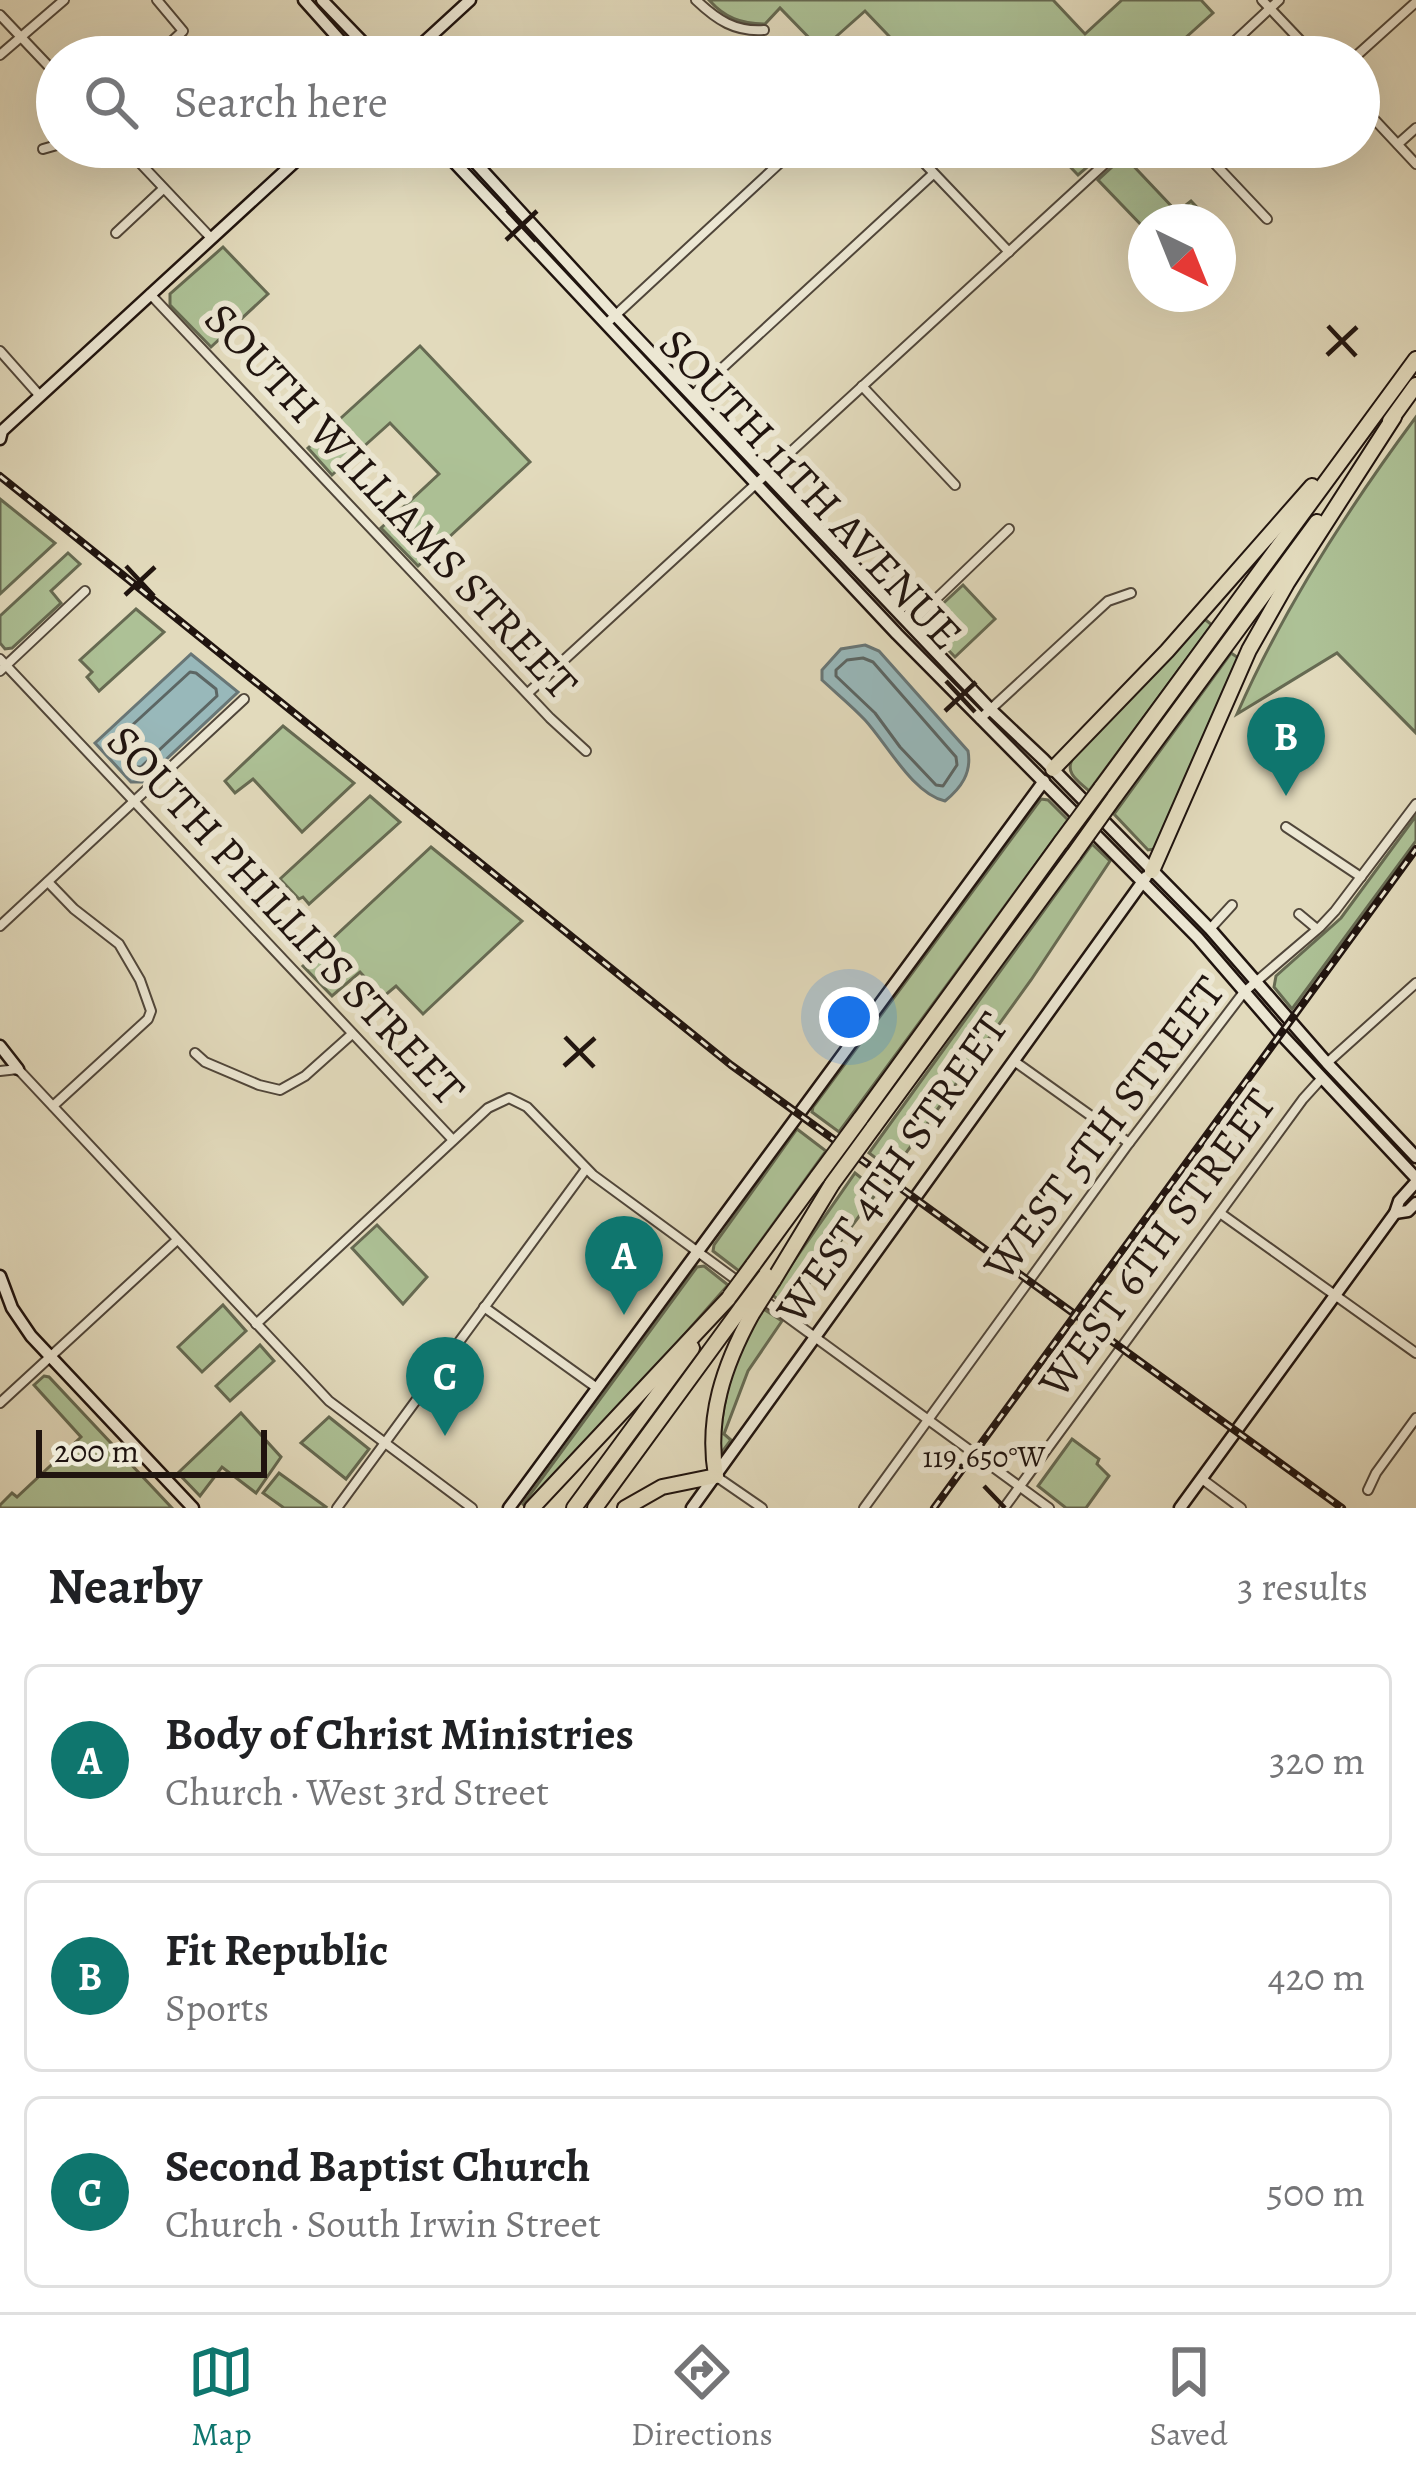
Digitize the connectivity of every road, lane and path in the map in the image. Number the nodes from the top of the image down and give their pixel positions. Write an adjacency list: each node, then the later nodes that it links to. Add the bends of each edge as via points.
1 (64, 0): 20 (street)
2 (157, 0): 13 (street, via 183,31)
3 (304, 0): 14 (main road)
4 (322, 0): 15 (main road)
5 (470, 0): 16 (main road)
6 (696, 0): 12 (street, via 724,23)
7 (1262, 0): 10 (street)
8 (1279, 0): 10 (street)
9 (1416, 2): 19 (street)
10 (1270, 8): 17 (street); 18 (street)
11 (0, 15): 20 (street)
12 (764, 30)
13 (178, 36)
14 (337, 36)
15 (357, 36)
16 (431, 36)
17 (1241, 36)
18 (1296, 36)
19 (1378, 36)
20 (22, 39): 21 (street); 22 (street)
21 (36, 53)
22 (0, 55)
23 (1380, 125): 25 (street)
24 (1416, 128): 25 (street)
25 (1398, 144): 26 (street)
26 (1416, 164)
27 (144, 168): 36 (street)
28 (288, 168): 39 (main road)
29 (461, 168): 42 (main road, SOUTH 11TH AVENUE)
30 (479, 168): 42 (main road, SOUTH 11TH AVENUE)
31 (774, 168): 42 (street)
32 (928, 168): 35 (street)
33 (1100, 168): 40 (street)
34 (1219, 168): 37 (street)
35 (933, 174): 40 (street); 47 (street)
36 (163, 189): 38 (street); 39 (street)
37 (1267, 218)
38 (116, 233)
39 (212, 238): 41 (main road)
40 (1009, 252): 46 (street)
41 (150, 294): 48 (main road); 59 (street, SOUTH WILLIAMS STREET)
42 (611, 320): 47 (main road, SOUTH 11TH AVENUE); 52 (main road, SOUTH 11TH AVENUE)
43 (0, 351): 48 (street)
44 (1416, 359): 49 (highway)
45 (1416, 385): 49 (highway)
46 (862, 386): 51 (street); 53 (street)
47 (693, 395): 51 (main road, SOUTH 11TH AVENUE)
48 (40, 396): 50 (main road)
49 (1386, 413): 63 (highway); 68 (highway, via 1264,620); 90 (highway, bridge, via 1061,842); 90 (highway, bridge, via 1074,854)
50 (1, 434)
51 (768, 474): 52 (street); 57 (main road, SOUTH 11TH AVENUE)
52 (756, 484): 59 (street); 61 (main road, SOUTH 11TH AVENUE)
53 (955, 485)
54 (1009, 530): 57 (street)
55 (85, 591): 58 (street)
56 (1131, 593): 61 (street, via 1108,601)
57 (910, 624): 61 (main road, SOUTH 11TH AVENUE)
58 (2, 665): 65 (street, SOUTH PHILLIPS STREET)
59 (528, 693): 62 (street, SOUTH WILLIAMS STREET)
60 (244, 699): 65 (street)
61 (985, 714): 63 (main road, SOUTH 11TH AVENUE); 64 (main road, SOUTH 11TH AVENUE)
62 (586, 751)
63 (1053, 769): 64 (main road); 68 (main road, SOUTH 11TH AVENUE)
64 (1042, 782): 68 (main road, SOUTH 11TH AVENUE); 101 (main road)
65 (135, 801): 70 (street); 79 (street, SOUTH PHILLIPS STREET)
66 (1416, 804): 69 (street, WEST 5TH STREET)
67 (1286, 827): 69 (street)
68 (1147, 876): 74 (main road, SOUTH 11TH AVENUE); 78 (main road, SOUTH 11TH AVENUE); 83 (main road, WEST 4TH STREET)
69 (1361, 877): 75 (street, WEST 5TH STREET)
70 (47, 882): 73 (street); 88 (street, via 118,944 152,1011)
71 (1232, 905): 74 (street)
72 (1299, 914): 75 (street)
73 (0, 926)
74 (1210, 928): 76 (main road, SOUTH 11TH AVENUE)
75 (1318, 929): 76 (street, WEST 5TH STREET)
76 (1256, 982): 78 (street, WEST 5TH STREET); 84 (main road, SOUTH 11TH AVENUE)
77 (1416, 982): 84 (street, WEST 6TH STREET)
78 (1244, 992): 80 (main road, SOUTH 11TH AVENUE); 92 (street, WEST 5TH STREET)
79 (352, 1034): 82 (street, via 280,1090); 91 (street, SOUTH PHILLIPS STREET)
80 (1285, 1037): 84 (main road); 87 (main road, SOUTH 11TH AVENUE)
81 (0, 1046): 85 (main road)
82 (195, 1053)
83 (1013, 1060): 92 (street); 108 (main road, WEST 4TH STREET)
84 (1327, 1063): 89 (main road)
85 (18, 1069): 86 (street); 88 (street)
86 (0, 1071)
87 (1322, 1078): 89 (main road, via 1332,1077 1366,1115); 96 (main road); 98 (street, WEST 6TH STREET)
88 (53, 1106): 100 (street)
89 (1382, 1120): 93 (main road)
90 (866, 1123): 95 (highway, bridge)
91 (453, 1140): 94 (street, SOUTH PHILLIPS STREET, via 488,1108 513,1098); 107 (street)
92 (1130, 1143): 114 (street, WEST 5TH STREET)
93 (1416, 1157)
94 (586, 1169): 101 (street, SOUTH PHILLIPS STREET); 106 (street)
95 (825, 1180): 102 (highway); 102 (highway)
96 (1416, 1180): 99 (main road)
97 (1416, 1203): 99 (main road)
98 (1220, 1213): 104 (street); 118 (street, WEST 6TH STREET)
99 (1395, 1213): 104 (main road)
100 (177, 1240): 107 (street); 110 (street)
101 (697, 1251): 108 (street, SOUTH PHILLIPS STREET); 111 (main road)
102 (764, 1273): 105 (highway, bridge)
103 (0, 1276): 110 (main road, via 12,1308)
104 (1334, 1295): 109 (street); 117 (main road)
105 (738, 1304): 116 (highway, via 718,1393); 124 (highway); 125 (highway); 126 (highway)
106 (484, 1307): 111 (street); 115 (street)
107 (256, 1324): 115 (street, via 329,1401)
108 (816, 1338): 114 (street, SOUTH PHILLIPS STREET); 116 (main road, WEST 4TH STREET)
109 (1416, 1353)
110 (50, 1358): 112 (street); 120 (main road)
111 (597, 1388): 123 (main road)
112 (0, 1403)
113 (1416, 1418): 119 (street)
114 (929, 1420): 118 (street, SOUTH PHILLIPS STREET); 130 (street, WEST 5TH STREET)
115 (384, 1444): 121 (street); 122 (street)
116 (716, 1476): 127 (highway, via 662,1487); 128 (main road, WEST 4TH STREET); 129 (street)
117 (1202, 1479): 133 (main road); 134 (street)
118 (1019, 1486): 131 (street, WEST 6TH STREET); 132 (street, SOUTH PHILLIPS STREET)
119 (1368, 1490)
120 (193, 1508)
121 (337, 1508)
122 (472, 1508)
123 (509, 1508)
124 (532, 1508)
125 (574, 1508)
126 (595, 1508)
127 (625, 1508)
128 (692, 1508)
129 (762, 1508)
130 (864, 1508)
131 (1004, 1508)
132 (1049, 1508)
133 (1180, 1508)
134 (1241, 1508)

